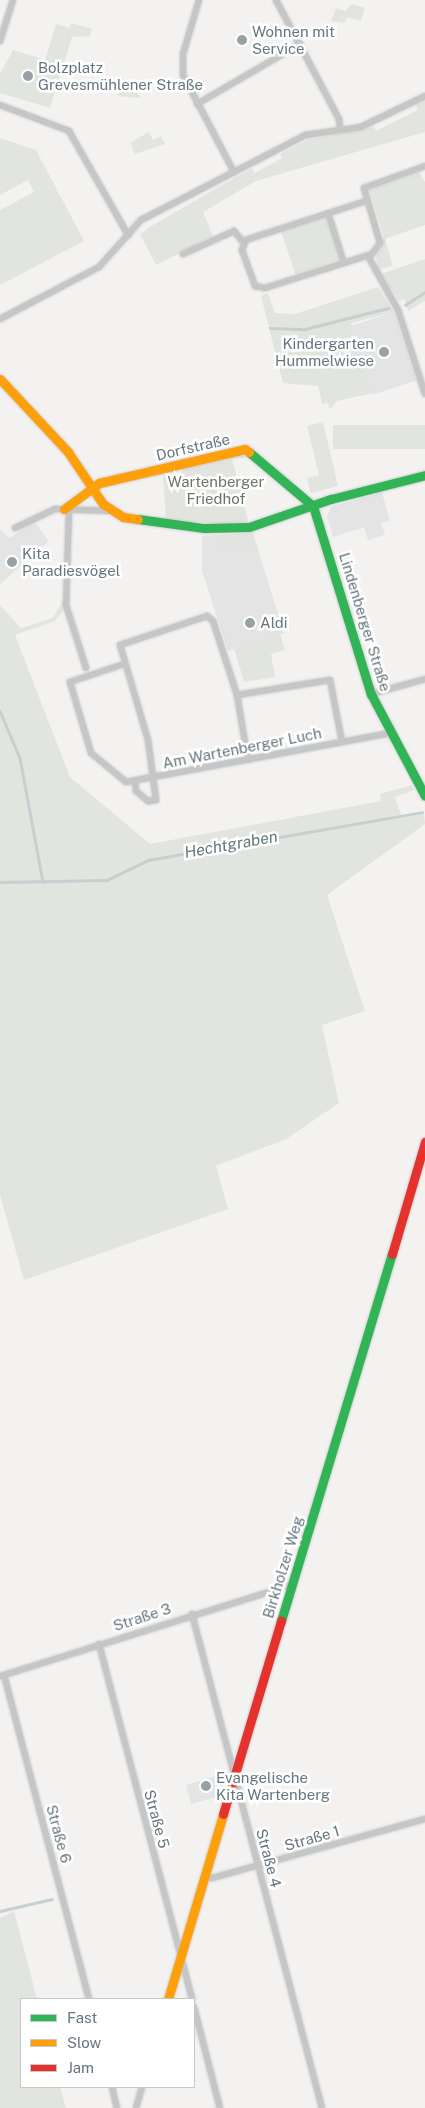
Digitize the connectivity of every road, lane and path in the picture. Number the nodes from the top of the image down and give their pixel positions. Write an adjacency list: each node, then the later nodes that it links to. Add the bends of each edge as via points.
1 (13, 0): 4 (street)
2 (199, 0): 7 (street, via 182,65)
3 (276, 0): 5 (street)
4 (0, 41)
5 (300, 44): 7 (street); 9 (street)
6 (425, 96): 9 (street, via 382,119)
7 (197, 104): 11 (street)
8 (0, 105): 14 (street, via 69,131)
9 (340, 128): 11 (street, via 306,135)
10 (424, 169): 12 (street, via 367,186)
11 (234, 172): 14 (street, via 141,220)
12 (366, 201): 13 (street); 17 (street, via 380,243)
13 (328, 213): 15 (street); 18 (street)
14 (128, 235): 19 (street, via 99,266)
15 (244, 243): 16 (street, via 234,231); 18 (street, via 242,250 252,281 260,288)
16 (183, 254)
17 (368, 256): 18 (street); 21 (street, via 404,324)
18 (344, 263)
19 (0, 319)
20 (0, 379): 23 (street)
21 (425, 394)
22 (425, 475): 24 (street, Dorfstraße)
23 (95, 485): 24 (street, Dorfstraße, via 246,449); 25 (street, Dorfstraße); 26 (street)
24 (313, 506): 26 (street, Dorfstraße, via 232,529 197,528); 31 (street, Lindenberger Straße)
25 (66, 510): 26 (street, Dorfstraße); 27 (street, Dorfstraße, via 44,512); 29 (street, via 66,605)
26 (110, 511)
27 (15, 528)
28 (124, 664): 32 (street, via 120,649 124,643 211,617); 36 (street); 37 (street, via 73,680 70,685 91,753 126,782)
29 (86, 668)
30 (425, 679): 31 (street)
31 (371, 694): 33 (street, Lindenberger Straße)
32 (237, 695): 34 (street, via 330,680); 35 (street)
33 (391, 733): 34 (street, Am Wartenberger Luch); 38 (street, Lindenberger Straße)
34 (342, 742): 35 (street, Am Wartenberger Luch)
35 (248, 760): 36 (street, Am Wartenberger Luch)
36 (154, 778): 37 (street); 37 (street, Am Wartenberger Luch, via 158,797 154,802 136,790)
37 (134, 780)
38 (425, 796)
39 (425, 1142): 40 (street, Birkholzer Weg)
40 (292, 1585): 41 (street, Straße 3); 44 (street, Birkholzer Weg)
41 (192, 1614): 42 (street, Straße 3); 44 (street, Straße 4)
42 (98, 1644): 43 (street, Straße 3); 48 (street, Straße 5)
43 (2, 1676): 49 (street, Straße 6)
44 (235, 1776): 46 (street, Straße 4); 47 (street, Birkholzer Weg)
45 (425, 1819): 46 (street, Straße 1)
46 (259, 1866): 47 (street, Straße 1); 58 (street, Straße 4)
47 (205, 1876): 48 (street, Birkholzer Weg)
48 (181, 1958): 50 (street, Birkholzer Weg); 51 (street, Straße 5)
49 (89, 1998)
50 (168, 1998)
51 (192, 1998)
52 (195, 2011): 57 (street)
53 (112, 2088): 55 (street)
54 (142, 2088): 56 (street)
55 (118, 2108)
56 (136, 2108)
57 (220, 2108)
58 (322, 2108)

